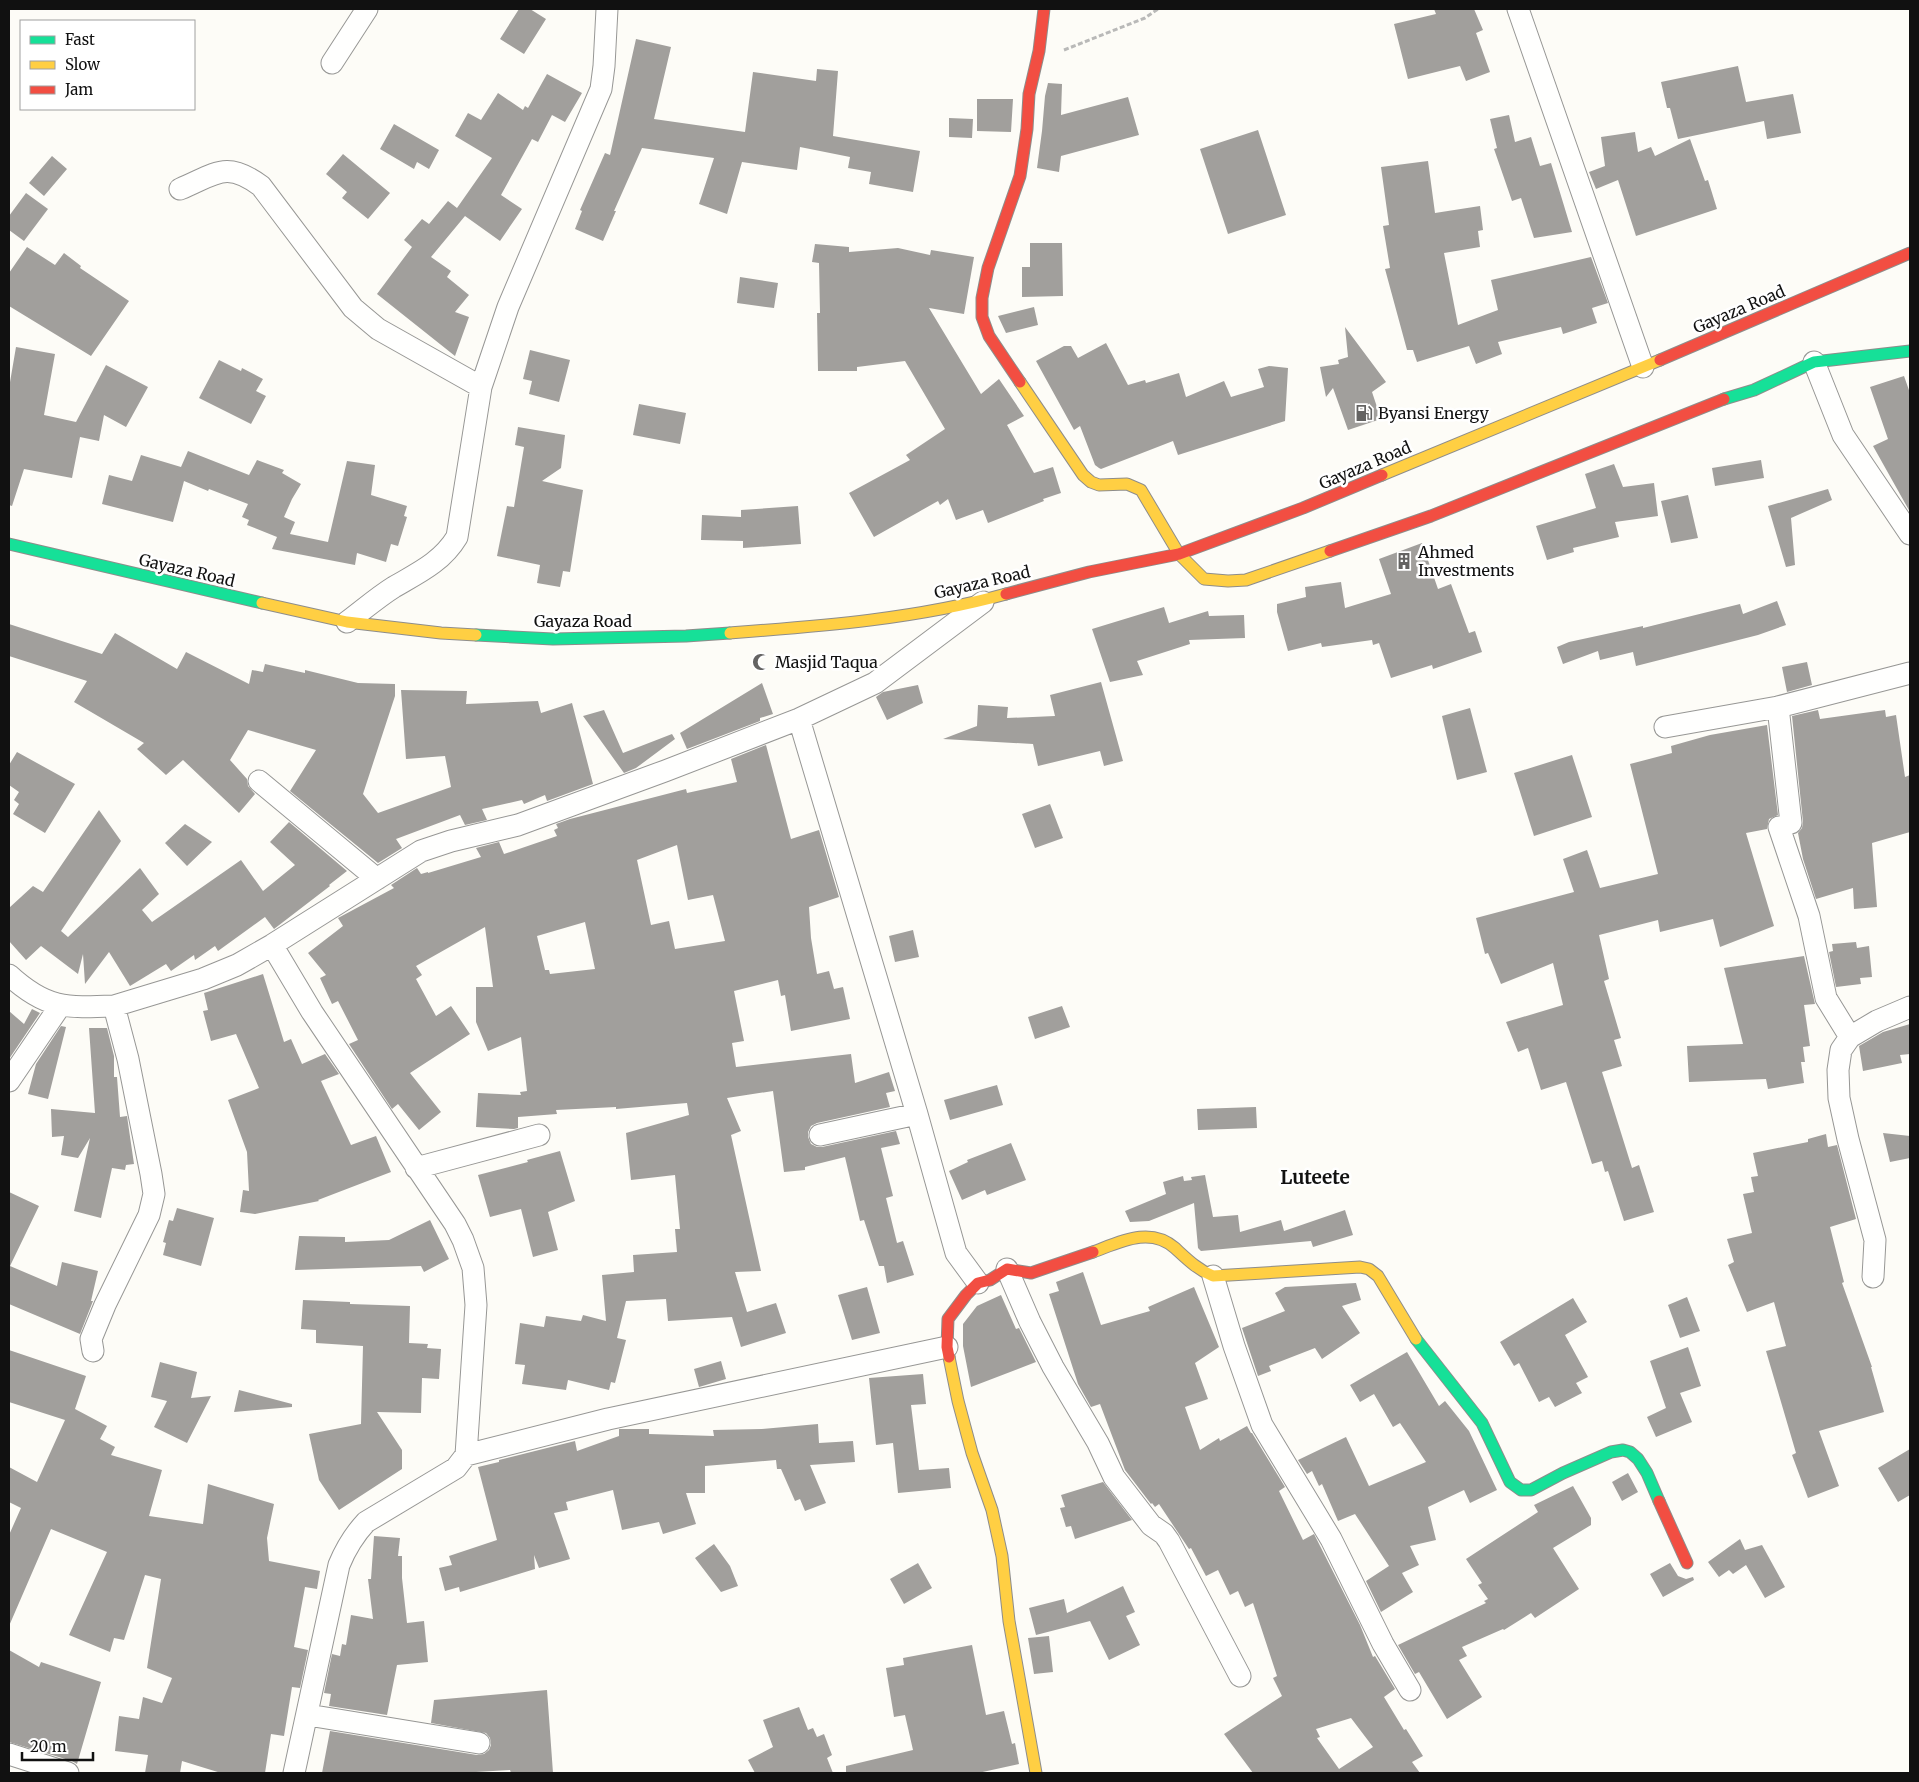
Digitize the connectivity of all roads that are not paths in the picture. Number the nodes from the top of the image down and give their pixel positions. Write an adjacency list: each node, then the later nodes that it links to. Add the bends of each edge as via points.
1 (367, 9): 5 (street)
2 (608, 9): 11 (street, via 601,89 508,308)
3 (1044, 9): 14 (street, via 1029,94 1020,176 988,268 982,317 989,336 1083,475 1099,486 1136,485)
4 (1518, 9): 10 (street)
5 (332, 62)
6 (180, 189): 11 (street, via 228,170 249,178 261,186 364,319)
7 (1910, 253): 10 (street, Gayaza Road)
8 (1910, 351): 9 (street)
9 (1814, 362): 12 (street, via 1843,435); 14 (street, via 1754,390 1431,516 1246,580 1204,579)
10 (1643, 367): 14 (street, Gayaza Road, via 1303,508)
11 (482, 387): 16 (street, via 457,538 450,550 433,565 386,593)
12 (1910, 534)
13 (9, 544): 16 (street, Gayaza Road)
14 (1179, 554): 15 (street, Gayaza Road, via 1089,572)
15 (986, 600): 16 (street, Gayaza Road, via 883,619 686,636 543,638 441,633); 19 (street, via 875,683)
16 (348, 622)
17 (1910, 673): 18 (street)
18 (1778, 707): 20 (street); 28 (street, via 1785,825 1826,998)
19 (799, 719): 22 (street, via 518,825 421,851); 30 (street)
20 (1665, 727)
21 (259, 781): 22 (street)
22 (377, 878): 23 (street)
23 (272, 945): 26 (street, via 203,979); 33 (street, via 312,1012)
24 (9, 975): 25 (street, via 30,992)
25 (60, 1006): 26 (street); 29 (street)
26 (114, 1006): 39 (street, via 128,1059 154,1194 150,1215 91,1339)
27 (1910, 1007): 28 (street)
28 (1850, 1037): 36 (street, via 1841,1050 1839,1098 1875,1240)
29 (9, 1081)
30 (917, 1114): 32 (street); 37 (street, via 956,1253)
31 (539, 1135): 33 (street)
32 (820, 1135)
33 (416, 1168): 40 (street, via 455,1224 473,1268 476,1304)
34 (1007, 1269): 35 (street, via 1031,1273 1132,1238 1153,1236 1171,1244 1198,1268); 37 (street, via 990,1280); 42 (street, via 1053,1367 1114,1477 1151,1525 1169,1541)
35 (1213, 1276): 41 (street, via 1369,1269 1378,1276 1412,1333 1482,1423 1510,1482 1521,1490 1532,1490 1611,1452 1630,1452 1647,1473); 43 (street, via 1262,1425 1331,1539 1383,1644)
36 (1873, 1277)
37 (978, 1283): 38 (street, via 948,1319)
38 (947, 1347): 40 (street, via 608,1419); 49 (street, via 965,1427 992,1510 1002,1556 1009,1621)
39 (93, 1351)
40 (466, 1455): 44 (street, via 456,1468 366,1522 345,1550 339,1565)
41 (1687, 1563)
42 (1240, 1676)
43 (1410, 1690)
44 (308, 1714): 45 (street); 48 (street)
45 (479, 1743)
46 (9, 1754): 47 (street)
47 (68, 1773)
48 (294, 1773)
49 (1036, 1773)

